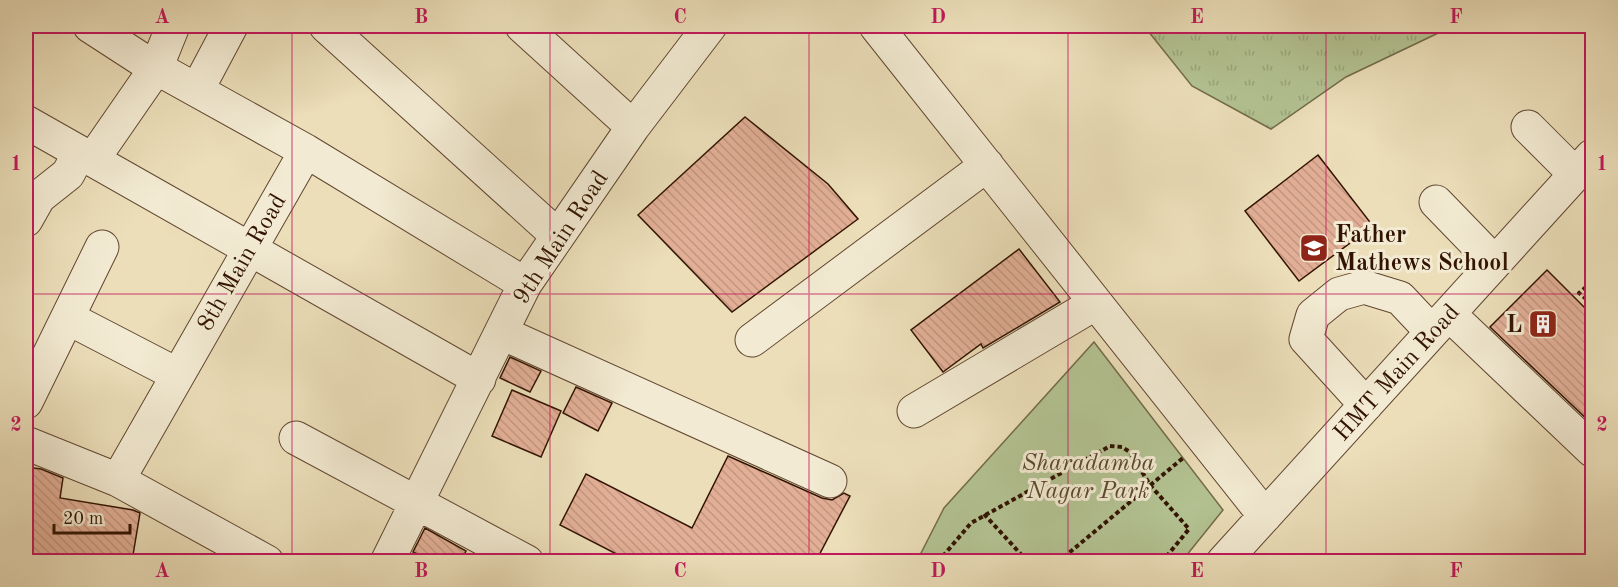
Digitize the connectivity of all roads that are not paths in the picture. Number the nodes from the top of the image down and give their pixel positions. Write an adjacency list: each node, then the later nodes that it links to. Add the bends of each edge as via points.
1 (90, 26): 8 (street)
2 (173, 26): 8 (street)
3 (231, 26): 9 (street)
4 (326, 26): 19 (street)
5 (522, 26): 12 (street)
6 (710, 26): 12 (street, 9th Main Road)
7 (876, 26): 15 (street)
8 (156, 68): 9 (street); 14 (street)
9 (197, 90): 13 (street)
10 (26, 122): 14 (street)
11 (1528, 127): 16 (street)
12 (633, 128): 19 (street, 9th Main Road)
13 (306, 151): 21 (street, 8th Main Road); 23 (street)
14 (86, 156): 18 (street, via 39,197); 21 (street)
15 (987, 165): 24 (street); 28 (street)
16 (1584, 165): 22 (street, HMT Main Road)
17 (1436, 202): 22 (street)
18 (26, 220)
19 (558, 236): 23 (street, 9th Main Road)
20 (102, 247): 25 (street)
21 (249, 248): 29 (street, 8th Main Road); 30 (street)
22 (1495, 263): 26 (street, HMT Main Road)
23 (525, 284): 27 (street, 9th Main Road)
24 (1096, 303): 33 (street); 40 (street)
25 (68, 318): 29 (street); 31 (street)
26 (1440, 323): 32 (street, HMT Main Road); 32 (street, via 1400,298 1364,287 1339,294 1313,315 1306,339); 36 (street)
27 (502, 333): 30 (street, 9th Main Road); 38 (street)
28 (752, 340)
29 (176, 374): 37 (street, 8th Main Road)
30 (479, 379): 39 (street, 9th Main Road)
31 (26, 402)
32 (1366, 405): 40 (street, HMT Main Road)
33 (914, 411)
34 (296, 438): 39 (street)
35 (26, 443): 37 (street)
36 (1593, 450)
37 (118, 480): 41 (street)
38 (830, 481)
39 (415, 502): 42 (street, 9th Main Road); 43 (street)
40 (1265, 516): 44 (street, HMT Main Road)
41 (267, 561)
42 (387, 561)
43 (527, 561)
44 (1223, 561)

